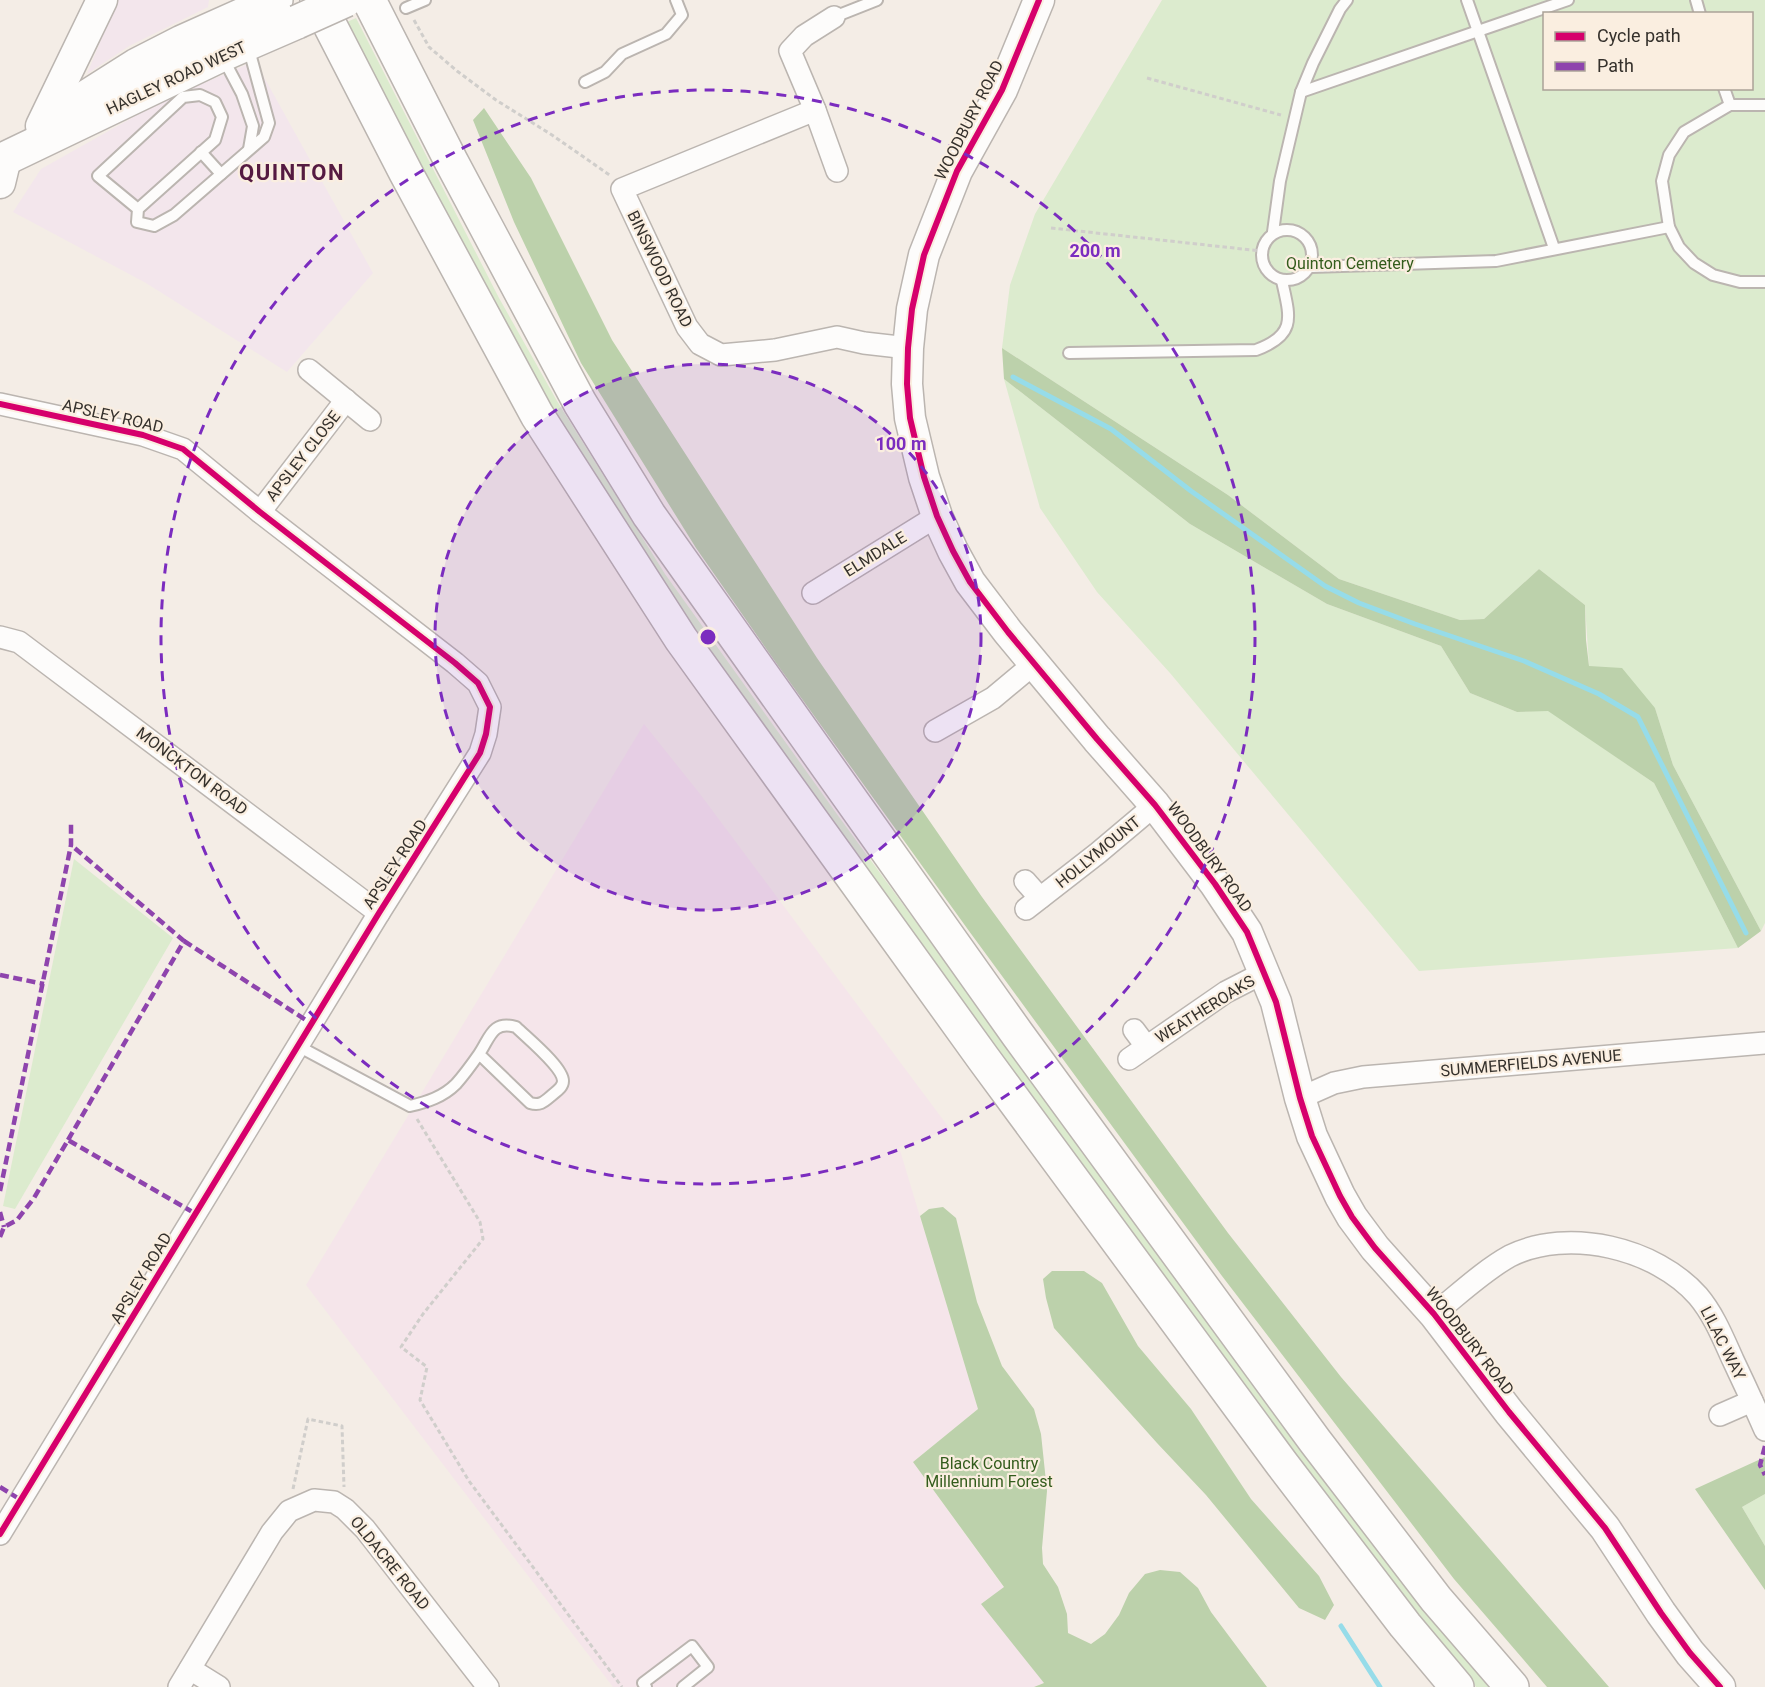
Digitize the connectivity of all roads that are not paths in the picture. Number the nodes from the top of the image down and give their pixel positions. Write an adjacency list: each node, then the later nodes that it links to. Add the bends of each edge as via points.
1 (102, 0): 16 (street)
2 (346, 0): 11 (highway, HAGLEY ROAD WEST, bridge)
3 (369, 0): 70 (highway, via 580,403 649,515 1011,1025 1315,1441 1437,1599)
4 (425, 0): 12 (lane)
5 (676, 0): 17 (lane, via 682,15 666,34 622,54 605,72)
6 (877, 0): 13 (lane)
7 (1039, 0): 38 (street, WOODBURY ROAD, via 1002,90 957,171 924,255)
8 (1347, 0): 19 (lane)
9 (1467, 0): 14 (lane)
10 (1568, 0): 14 (lane)
11 (297, 7): 15 (highway, HAGLEY ROAD WEST); 69 (highway, via 406,173 537,415 681,639 1275,1455)
12 (406, 8)
13 (834, 16): 24 (street, via 804,36 790,51)
14 (1479, 32): 19 (lane); 34 (lane)
15 (226, 33): 20 (highway, HAGLEY ROAD WEST); 21 (highway, HAGLEY ROAD WEST, via 137,65); 26 (lane, via 253,126); 26 (lane, via 269,123 264,137)
16 (67, 72): 21 (street, via 65,91); 25 (street)
17 (585, 82)
18 (1726, 90): 22 (lane)
19 (1301, 92): 33 (lane, via 1280,181)
20 (134, 97): 21 (street, via 112,95 89,108); 28 (highway, HAGLEY ROAD WEST)
21 (75, 104): 25 (highway, HAGLEY ROAD WEST)
22 (1730, 105): 23 (lane); 32 (lane, via 1684,132 1669,155 1662,181)
23 (1765, 105)
24 (815, 110): 29 (street); 38 (street, BINSWOOD ROAD, via 621,189 687,327 700,344 721,355 775,350 837,337)
25 (41, 126): 28 (highway, HAGLEY ROAD WEST)
26 (249, 150): 30 (lane)
27 (201, 152): 30 (lane); 31 (lane); 31 (lane, via 215,140 222,117 215,102 200,95 183,97 98,176)
28 (2, 167)
29 (837, 171)
30 (221, 174): 31 (lane, via 174,215 154,226 138,222)
31 (138, 209)
32 (1669, 227): 34 (lane); 37 (lane, via 1679,247 1713,275 1740,282)
33 (1273, 232): 35 (lane, via 1300,232 1313,252); 36 (lane, via 1261,251 1261,260 1269,274)
34 (1554, 248): 35 (lane, via 1496,261)
35 (1311, 267): 36 (lane, via 1296,280)
36 (1282, 281): 39 (lane, via 1290,315 1285,331 1272,344 1256,350)
37 (1765, 282)
38 (908, 348): 45 (street, WOODBURY ROAD, via 910,418)
39 (1069, 353)
40 (309, 370): 41 (street, APSLEY CLOSE)
41 (346, 400): 43 (street, APSLEY CLOSE); 44 (street, APSLEY CLOSE)
42 (0, 404): 44 (street, APSLEY ROAD, via 175,445)
43 (370, 420)
44 (260, 512): 52 (street, APSLEY ROAD, via 478,683 490,707 480,753)
45 (937, 516): 46 (street, ELMDALE); 48 (street, WOODBURY ROAD, via 970,582)
46 (813, 593)
47 (0, 637): 52 (street, MONCKTON ROAD, via 19,642)
48 (1035, 663): 49 (street, via 993,698); 50 (street, WOODBURY ROAD)
49 (935, 731)
50 (1155, 805): 51 (street, HOLLYMOUNT, via 1033,904); 53 (street, WOODBURY ROAD, via 1247,932)
51 (1025, 881)
52 (379, 913): 55 (street, APSLEY ROAD)
53 (1265, 972): 57 (street, WEATHEROAKS, via 1140,1038); 58 (street, WOODBURY ROAD)
54 (1765, 1043): 58 (street, SUMMERFIELDS AVENUE, via 1363,1077 1334,1083)
55 (298, 1046): 56 (lane, via 410,1106 431,1101 454,1085); 63 (street, APSLEY ROAD)
56 (479, 1054): 56 (lane, via 492,1031 507,1024 516,1027 559,1070 561,1087 542,1104 530,1103)
57 (1129, 1059)
58 (1300, 1098): 59 (street, WOODBURY ROAD, via 1312,1136 1352,1217)
59 (1434, 1314): 60 (street, LILAC WAY, via 1509,1257 1525,1250 1592,1243 1626,1251 1651,1260 1699,1297 1718,1325); 71 (street, WOODBURY ROAD, via 1605,1528 1660,1613)
60 (1752, 1401): 61 (street, LILAC WAY); 62 (street, LILAC WAY)
61 (1720, 1415)
62 (1765, 1430)
63 (0, 1534)
64 (184, 1678): 65 (street); 66 (street, OLDACRE ROAD, via 272,1532 289,1511 314,1500 334,1502 365,1529)
65 (219, 1687)
66 (488, 1687)
67 (646, 1687): 68 (lane, via 643,1683 692,1646 708,1667)
68 (683, 1687)
69 (1457, 1687)
70 (1512, 1687)
71 (1720, 1687)

